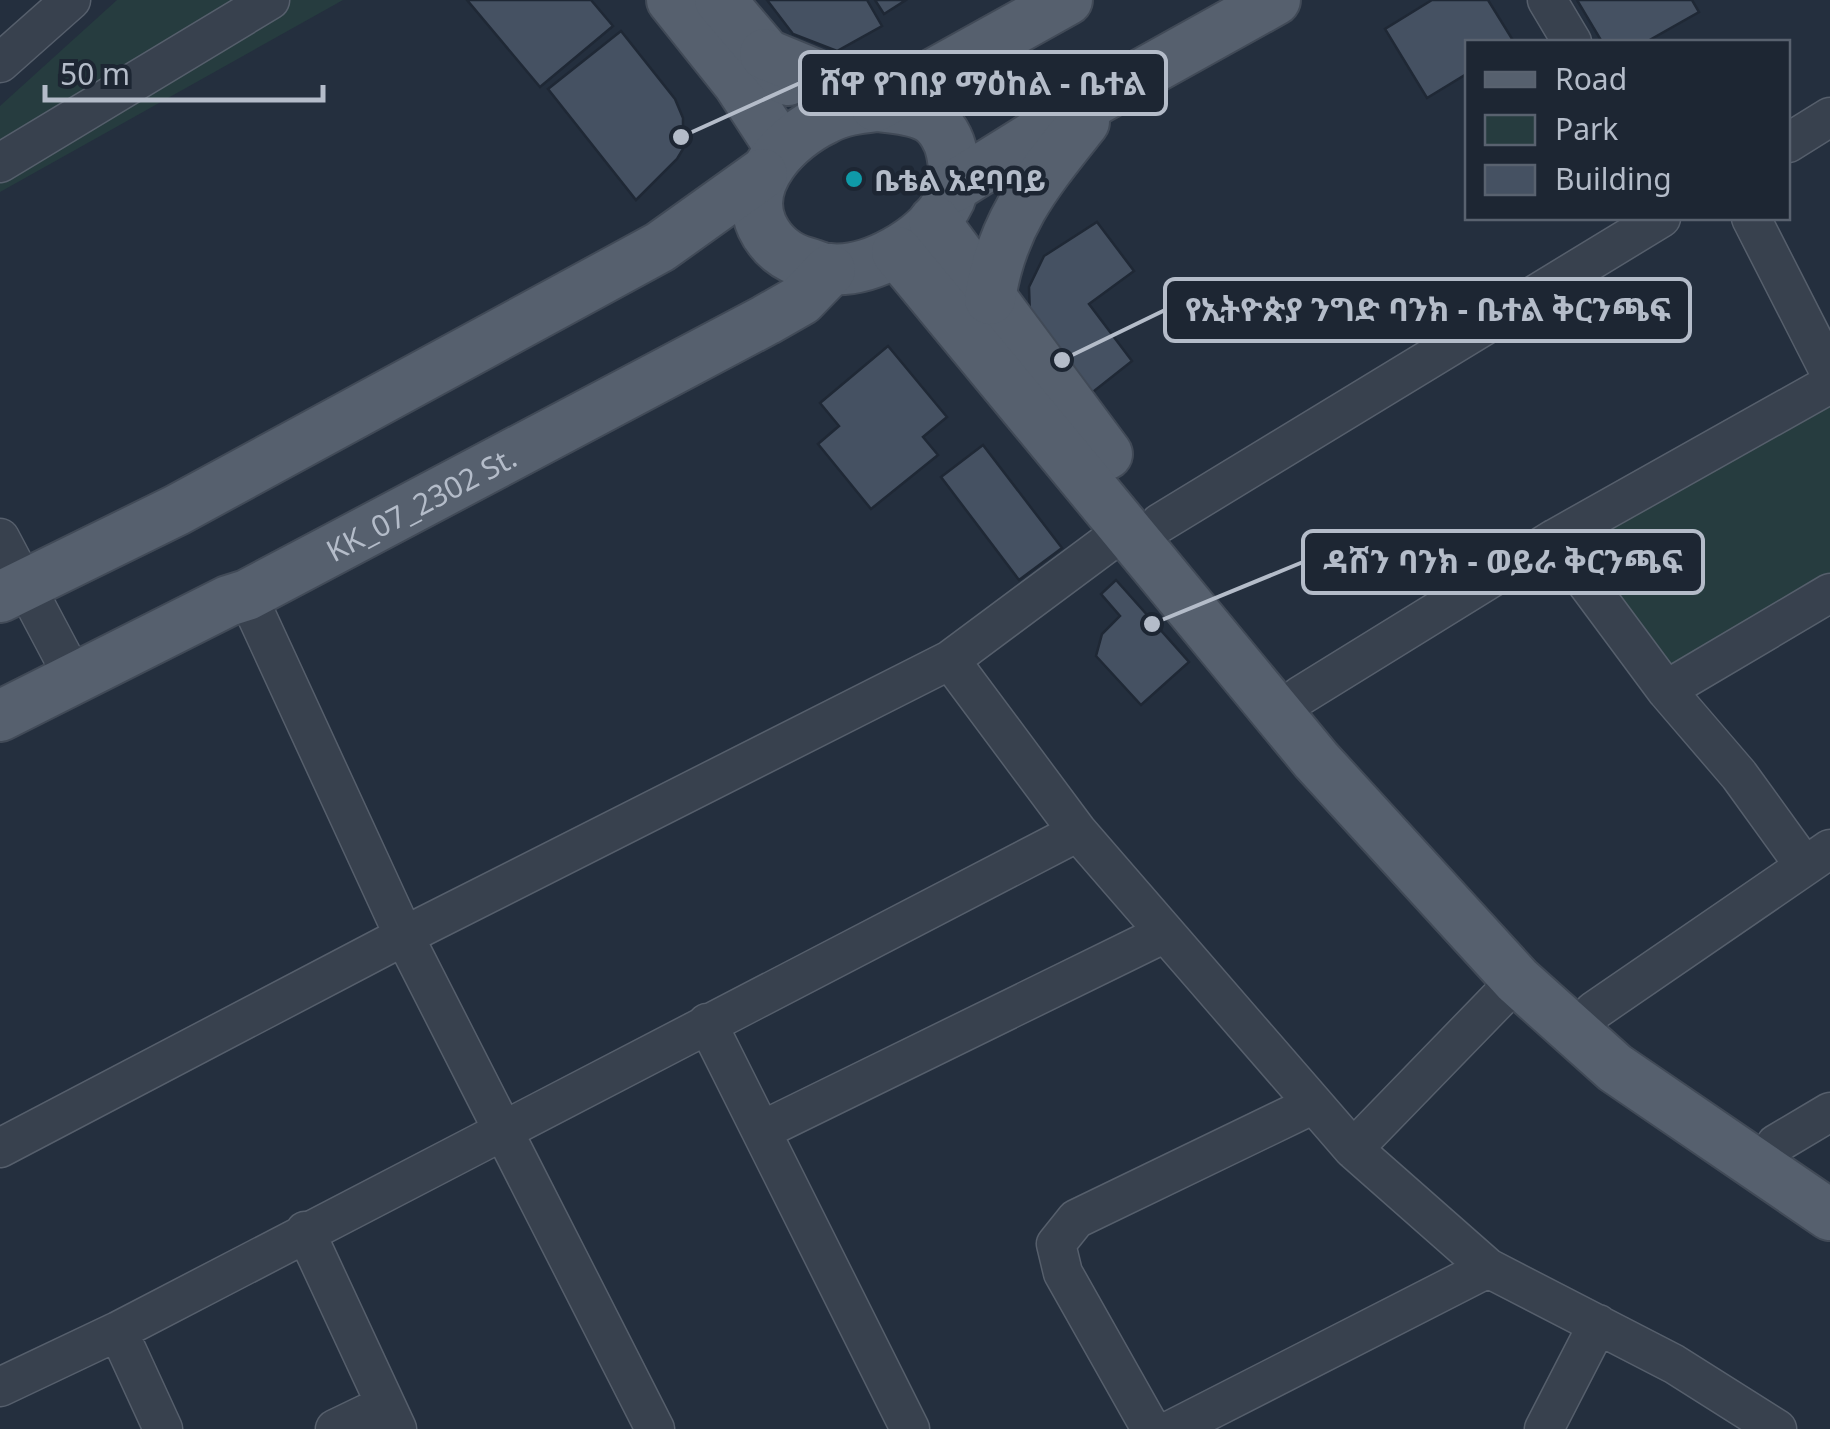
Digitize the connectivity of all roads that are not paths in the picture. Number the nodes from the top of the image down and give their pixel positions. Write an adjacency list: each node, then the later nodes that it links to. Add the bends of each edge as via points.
1 (71, 0): 10 (street)
2 (270, 0): 18 (street)
3 (672, 0): 11 (main road)
4 (720, 0): 11 (main road)
5 (1067, 0): 9 (main road)
6 (1275, 0): 12 (main road)
7 (1547, 0): 8 (street)
8 (1571, 40)
9 (957, 60): 11 (main road, via 855,86 805,72); 13 (main road)
10 (0, 63)
11 (752, 69): 15 (main road); 17 (main road); 19 (main road, via 732,166)
12 (1104, 96): 20 (main road); 24 (main road, via 1024,200 995,268)
13 (876, 106): 15 (main road); 20 (main road, via 932,119 950,142 955,168)
14 (1830, 117): 16 (street)
15 (822, 120): 17 (main road)
16 (1790, 142)
17 (772, 162): 19 (main road); 23 (main road, via 756,212 766,235)
18 (0, 163)
19 (712, 211): 31 (main road, via 660,247 177,510)
20 (928, 220): 23 (main road, via 865,264); 24 (main road); 25 (main road)
21 (1659, 220): 28 (street)
22 (1752, 220): 26 (street)
23 (816, 285): 25 (main road, via 888,286); 33 (main road, KK_07_2302 St.)
24 (990, 300): 28 (main road)
25 (940, 305): 28 (main road)
26 (1830, 373)
27 (1830, 384): 30 (street)
28 (1143, 526): 34 (street); 37 (main road); 43 (main road, via 1316,760)
29 (0, 538): 31 (street)
30 (1554, 539): 36 (street); 37 (street)
31 (12, 591): 35 (street)
32 (1830, 593): 36 (street)
33 (247, 594): 35 (main road, KK_07_2302 St.); 42 (street)
34 (950, 660): 39 (street); 42 (street)
35 (74, 678): 38 (main road, KK_07_2302 St.)
36 (1666, 690): 40 (street)
37 (1300, 696): 44 (main road, via 1442,861)
38 (0, 716)
39 (1078, 832): 41 (street); 45 (street)
40 (1817, 857): 44 (street)
41 (1164, 934): 46 (street); 49 (street)
42 (404, 936): 48 (street); 51 (street)
43 (1517, 980): 52 (street); 54 (main road, via 1615,1068)
44 (1594, 1011): 50 (main road)
45 (708, 1023): 48 (street); 49 (street)
46 (1312, 1105): 52 (street); 65 (street, via 1076,1218 1056,1244 1064,1273)
47 (1830, 1112): 50 (street)
48 (502, 1130): 55 (street); 63 (street)
49 (763, 1130): 64 (street)
50 (1776, 1144): 53 (main road)
51 (0, 1148)
52 (1353, 1149): 56 (street)
53 (1830, 1182)
54 (1830, 1215)
55 (305, 1232): 58 (street); 60 (street)
56 (1488, 1268): 57 (street); 66 (street)
57 (1598, 1324): 67 (street); 68 (street)
58 (118, 1331): 59 (street); 61 (street)
59 (0, 1386)
60 (391, 1417): 62 (street)
61 (163, 1429)
62 (335, 1429)
63 (654, 1429)
64 (910, 1429)
65 (1151, 1429)
66 (1173, 1429)
67 (1544, 1429)
68 (1777, 1429)

